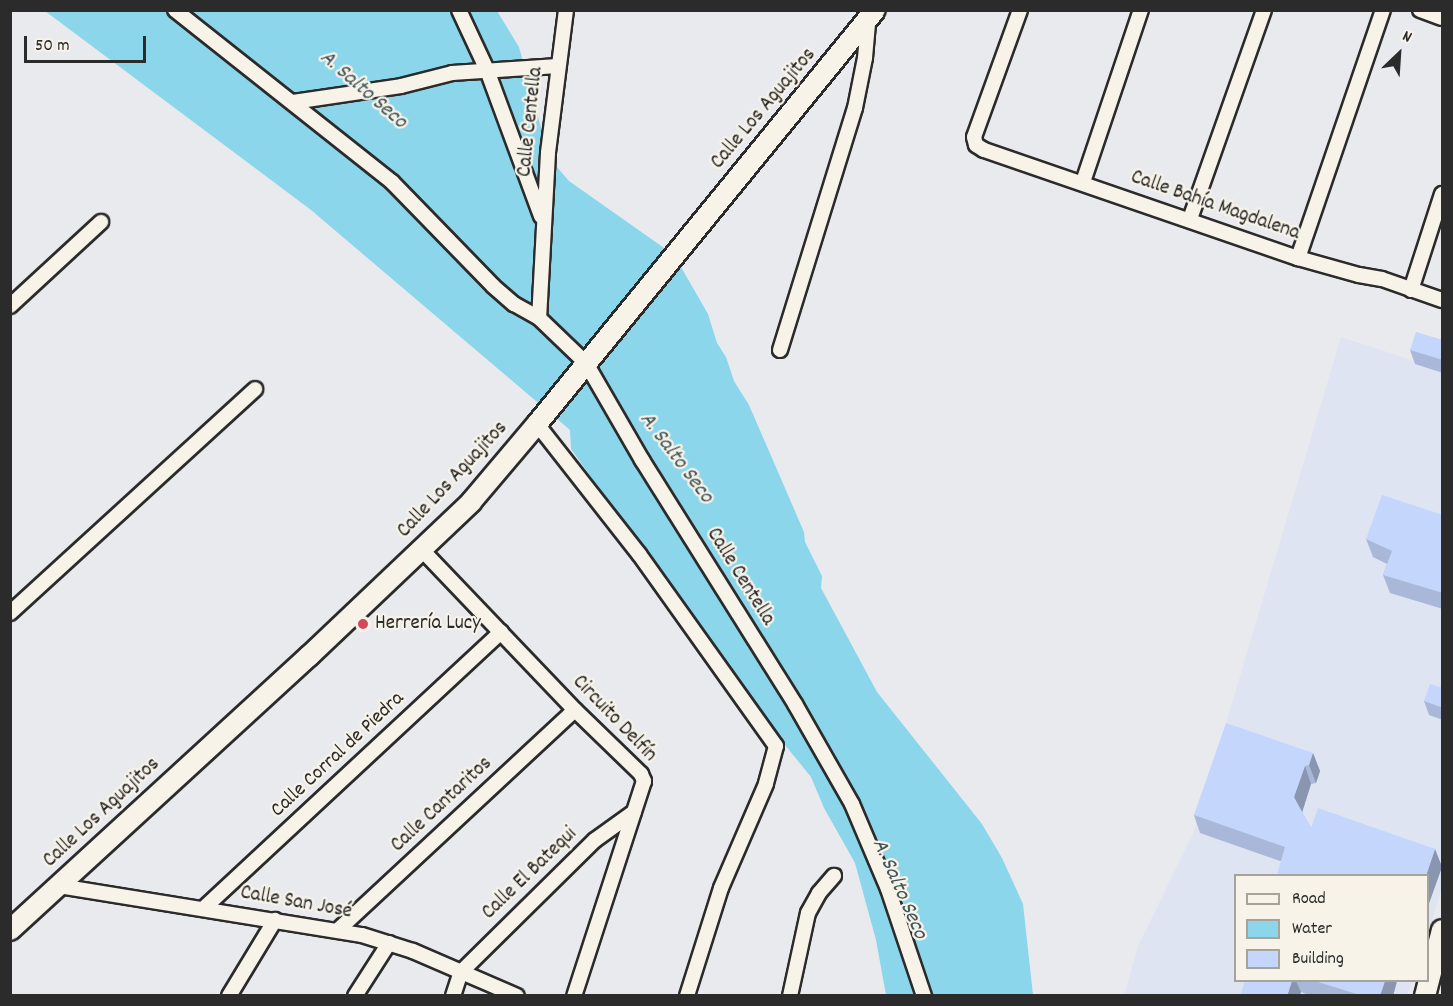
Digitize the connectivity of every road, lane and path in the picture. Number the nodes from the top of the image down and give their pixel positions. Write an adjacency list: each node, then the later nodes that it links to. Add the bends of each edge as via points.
1 (175, 10): 13 (street)
2 (459, 10): 12 (street)
3 (566, 10): 11 (street, Calle Centella)
4 (1020, 10): 14 (street, Calle Bahía Magdalena, via 974,137 976,145)
5 (1142, 10): 14 (street)
6 (1264, 10): 16 (street)
7 (1383, 10): 19 (street)
8 (1420, 10): 10 (street)
9 (872, 16): 24 (street, via 855,108); 25 (street, Calle Los Aguajitos)
10 (1443, 18)
11 (558, 66): 12 (street); 18 (street, Calle Centella)
12 (488, 70): 13 (street); 18 (street)
13 (293, 102): 23 (street, via 392,182 493,286)
14 (1083, 182): 16 (street, Calle Bahía Magdalena)
15 (1443, 194): 20 (street)
16 (1190, 219): 19 (street, Calle Bahía Magdalena)
17 (101, 222): 22 (street)
18 (544, 223): 23 (street, Calle Centella)
19 (1298, 258): 20 (street, Calle Bahía Magdalena)
20 (1411, 290): 21 (street, Calle Bahía Magdalena)
21 (1443, 300)
22 (10, 306)
23 (539, 318): 25 (street, Calle Centella)
24 (780, 350)
25 (586, 363): 27 (street, Calle Los Aguajitos); 50 (street, Calle Centella, via 852,804 888,889)
26 (255, 389): 29 (street)
27 (537, 424): 28 (street, Calle Los Aguajitos, via 471,502); 48 (street, via 639,554 776,746 766,784 721,888)
28 (422, 550): 30 (street, Circuito Delfín); 34 (street, Calle Los Aguajitos)
29 (10, 613)
30 (501, 632): 31 (street, Circuito Delfín); 35 (street, Calle Corral de Piedra)
31 (576, 710): 32 (street, Circuito Delfín, via 641,774 644,781); 38 (street, Calle Cantaritos)
32 (634, 812): 41 (street, Calle El Batequi, via 595,840); 47 (street, Circuito Delfín)
33 (834, 876): 49 (street, via 808,913)
34 (59, 886): 35 (street, Calle San José); 37 (street, Calle Los Aguajitos)
35 (203, 909): 36 (street, Calle San José)
36 (275, 920): 38 (street, Calle San José); 43 (street)
37 (10, 930)
38 (338, 930): 40 (street, Calle San José)
39 (1443, 930): 42 (street)
40 (389, 943): 41 (street, Calle San José); 44 (street)
41 (461, 972): 45 (street); 46 (street, Calle San José)
42 (1429, 981)
43 (229, 996)
44 (355, 996)
45 (453, 996)
46 (517, 996)
47 (574, 996)
48 (687, 996)
49 (790, 996)
50 (924, 996)

